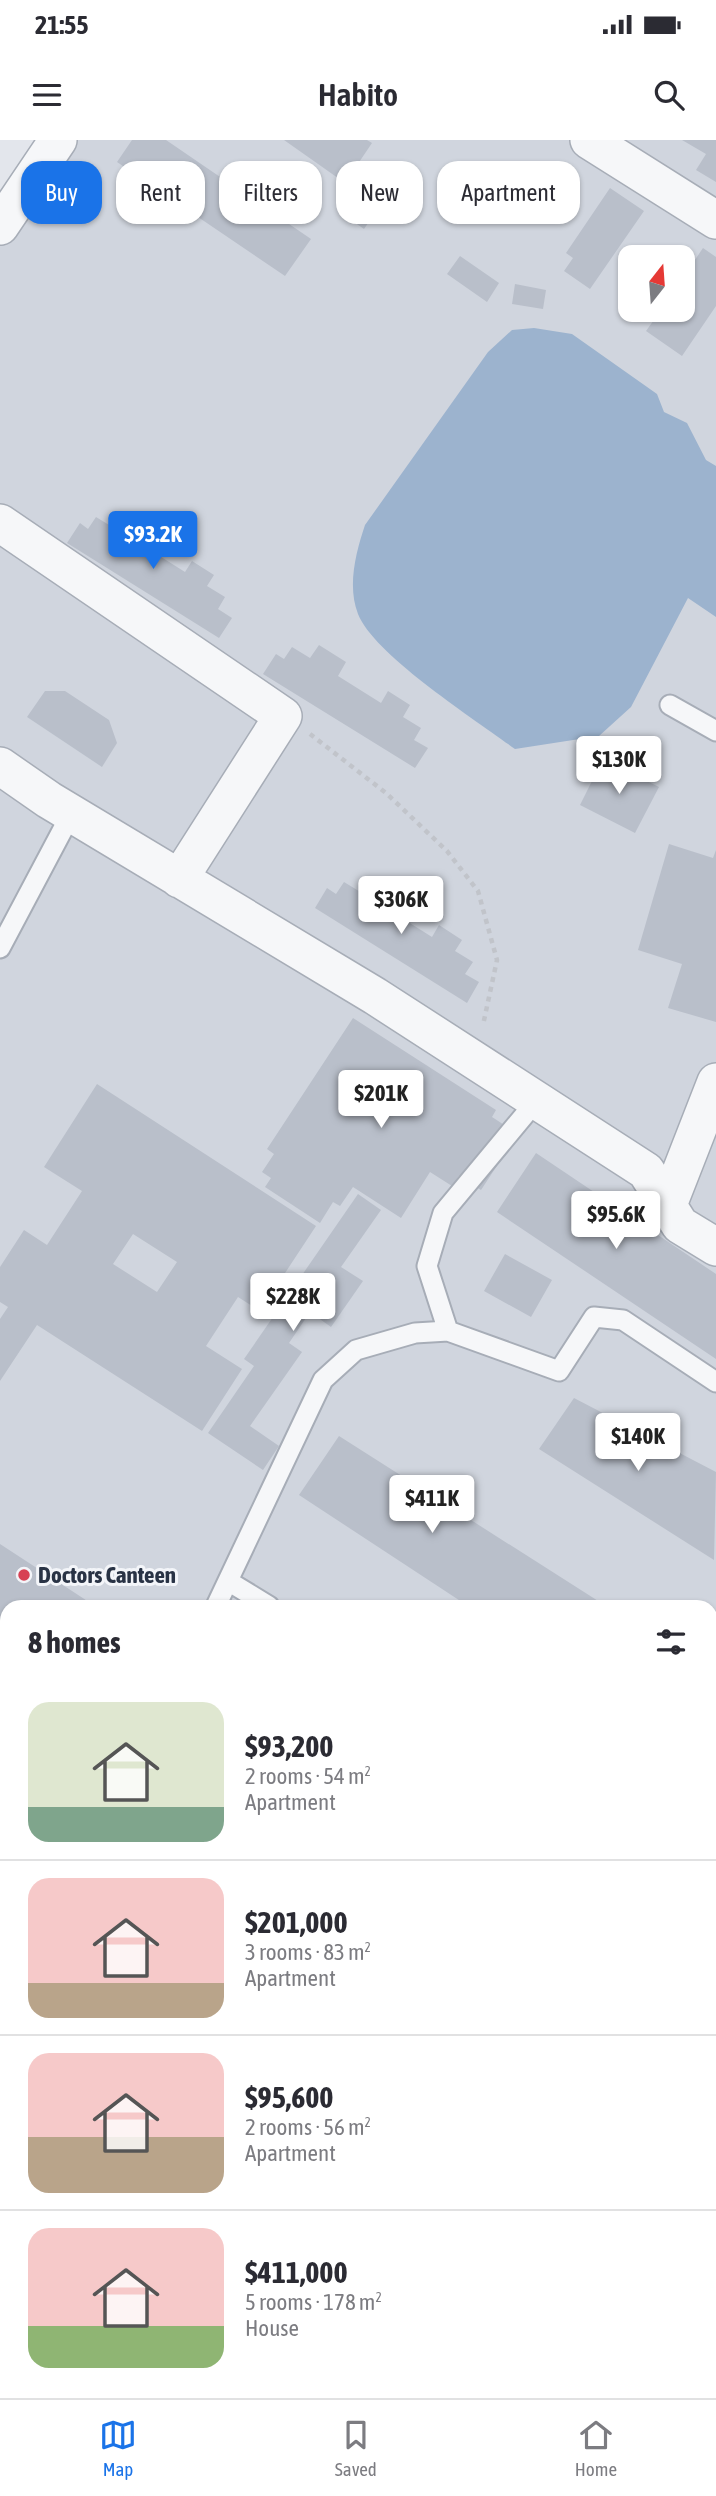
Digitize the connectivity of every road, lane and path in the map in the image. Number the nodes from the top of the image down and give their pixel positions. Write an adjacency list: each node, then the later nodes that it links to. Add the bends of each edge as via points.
1 (58, 140): 4 (street)
2 (602, 144): 3 (street)
3 (716, 220)
4 (0, 226)
5 (0, 523): 7 (street)
6 (670, 705): 8 (lane)
7 (284, 716): 11 (street); 13 (path, via 386,793 447,851 478,891 497,960)
8 (716, 731)
9 (0, 766): 10 (street)
10 (71, 814): 11 (street); 12 (lane)
11 (179, 879): 13 (street)
12 (0, 948)
13 (475, 1061): 15 (street)
14 (716, 1082): 16 (street)
15 (537, 1100): 16 (street, via 646,1171); 18 (lane, via 443,1213 427,1266)
16 (668, 1205): 17 (street, via 680,1225)
17 (716, 1247)
18 (448, 1331): 19 (lane, via 559,1371 594,1317 622,1320); 20 (lane, via 415,1333 356,1350 323,1380)
19 (716, 1382)
20 (228, 1581): 21 (lane); 22 (lane)
21 (219, 1600)
22 (259, 1600)

